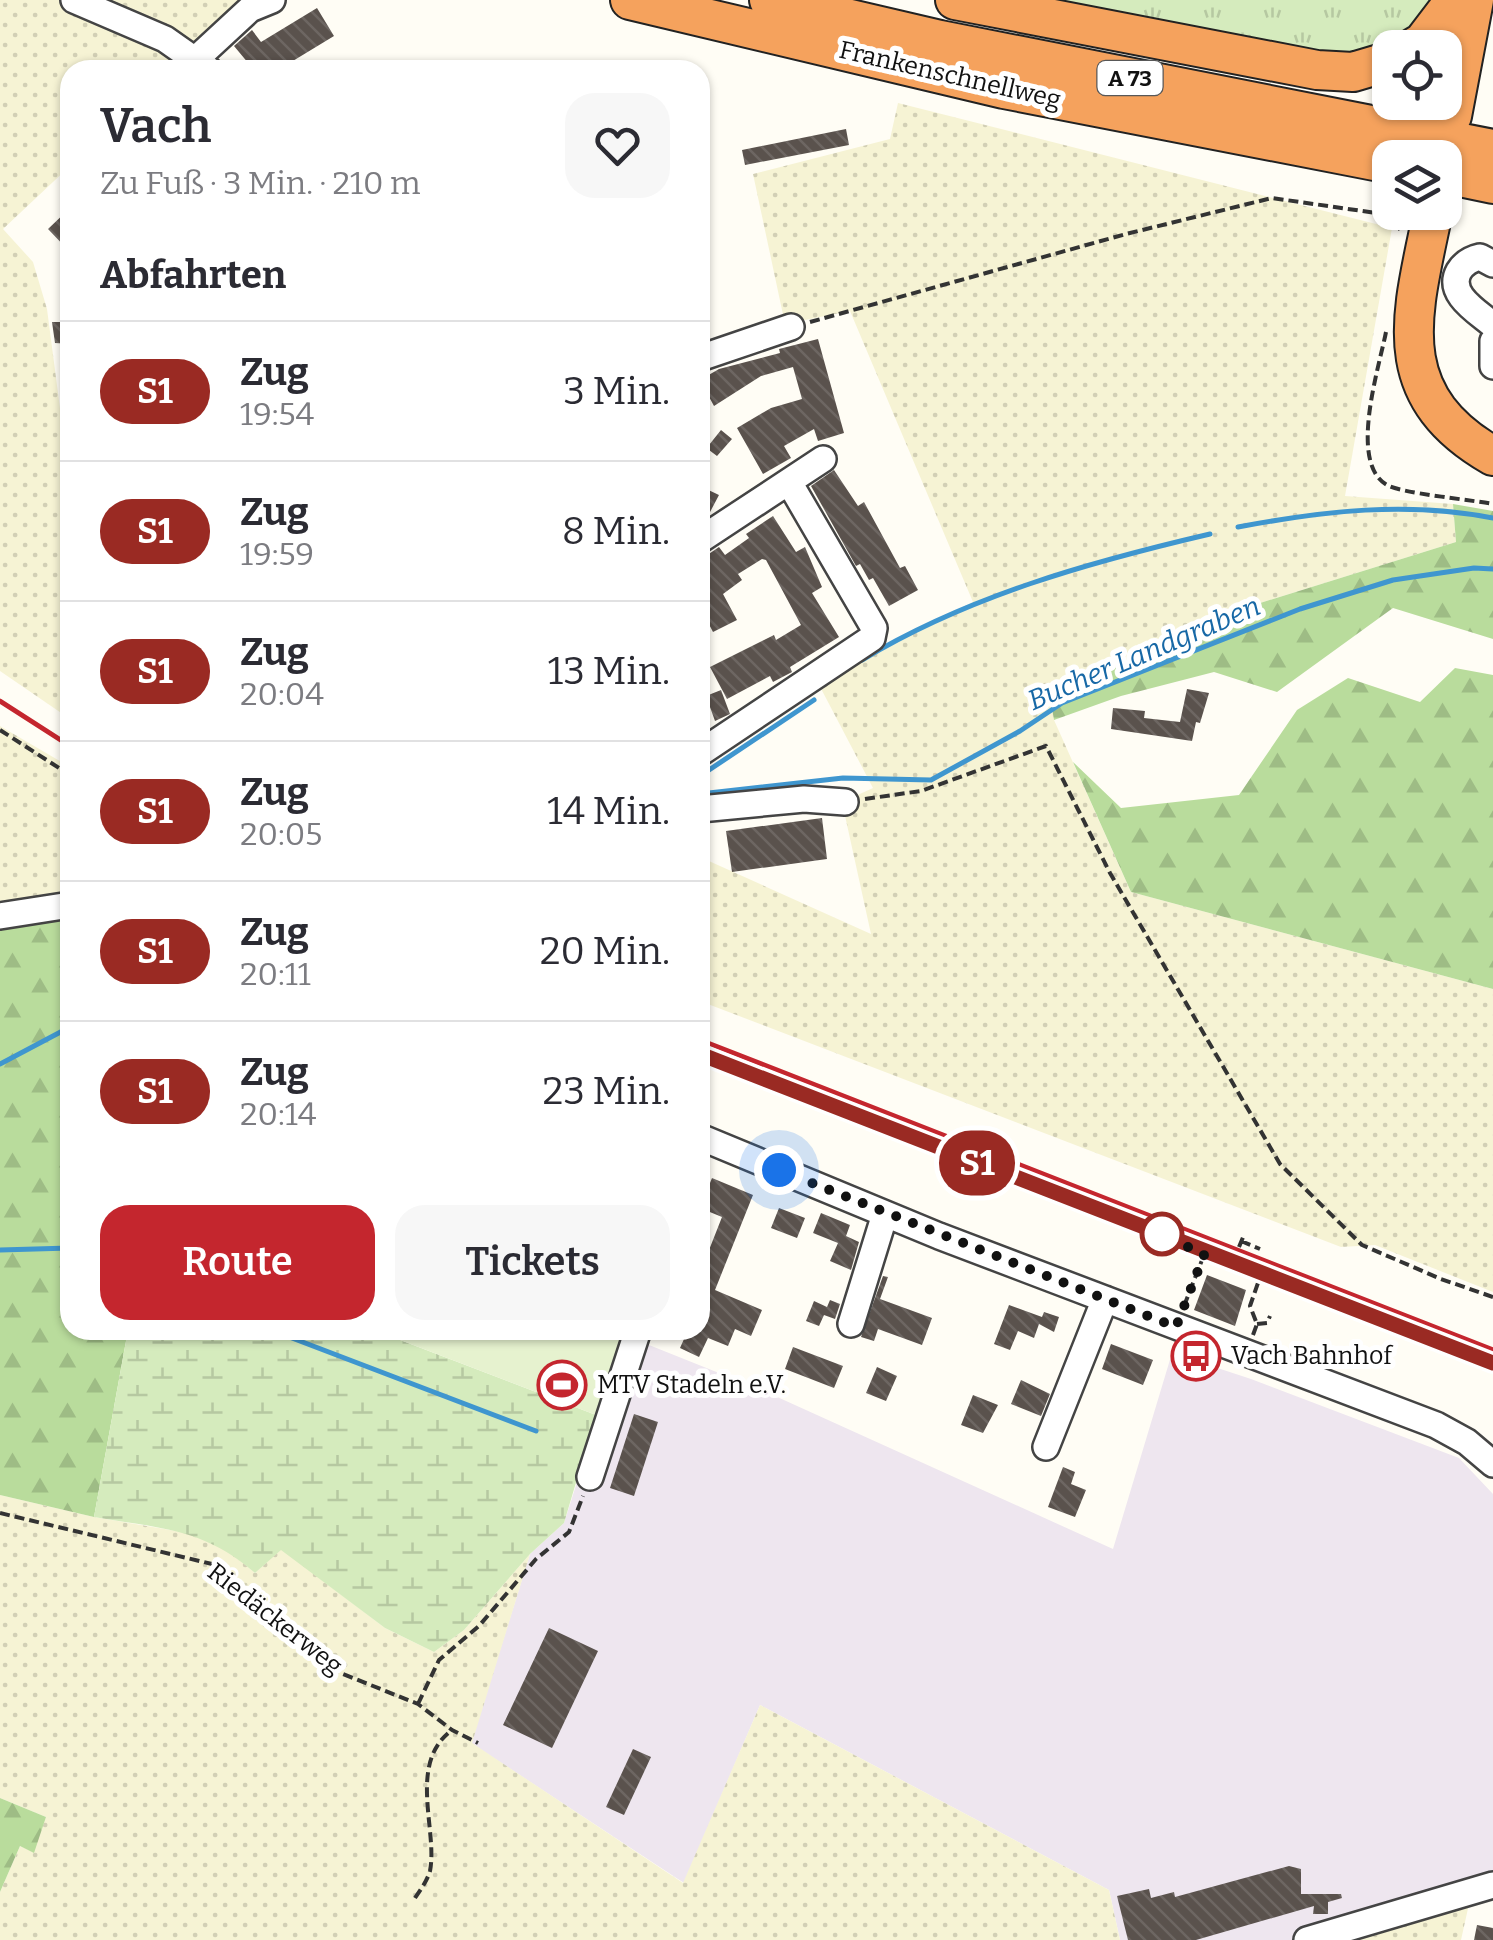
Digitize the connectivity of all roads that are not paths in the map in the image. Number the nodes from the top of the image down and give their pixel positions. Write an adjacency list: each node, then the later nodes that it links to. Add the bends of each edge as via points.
1 (74, 0): 9 (street, via 166,39)
2 (272, 0): 10 (street, via 250,9)
3 (630, 0): 13 (highway, Frankenschnellweg / A 73, via 1004,89)
4 (769, 0): 15 (highway, Frankenschnellweg / A 73)
5 (956, 0): 12 (highway, via 1318,70)
6 (1455, 0): 8 (highway)
7 (1474, 0): 11 (highway)
8 (1432, 30)
9 (196, 60)
10 (205, 60)
11 (1462, 63)
12 (1372, 66)
13 (1372, 161)
14 (1462, 174): 15 (highway, Frankenschnellweg / A 73)
15 (1492, 175)
16 (1418, 230): 23 (highway, via 1412,322 1425,392 1446,423)
17 (1493, 264): 18 (street, via 1470,260 1456,282 1458,294)
18 (1493, 324)
19 (791, 326): 21 (street)
20 (1493, 341): 22 (street)
21 (710, 354)
22 (1493, 366)
23 (1493, 456)
24 (823, 458): 25 (street)
25 (789, 482): 26 (street); 27 (street, via 874,628 872,638)
26 (710, 533)
27 (710, 746)
28 (845, 802): 29 (street)
29 (710, 808)
30 (60, 907): 31 (street)
31 (0, 916)
32 (710, 1149): 33 (street)
33 (886, 1214): 34 (street); 35 (street)
34 (1105, 1300): 37 (street); 38 (street, via 1436,1425)
35 (851, 1324)
36 (635, 1340): 39 (street)
37 (1046, 1447)
38 (1493, 1464)
39 (590, 1476)
40 (1493, 1885): 41 (street)
41 (1307, 1940)

